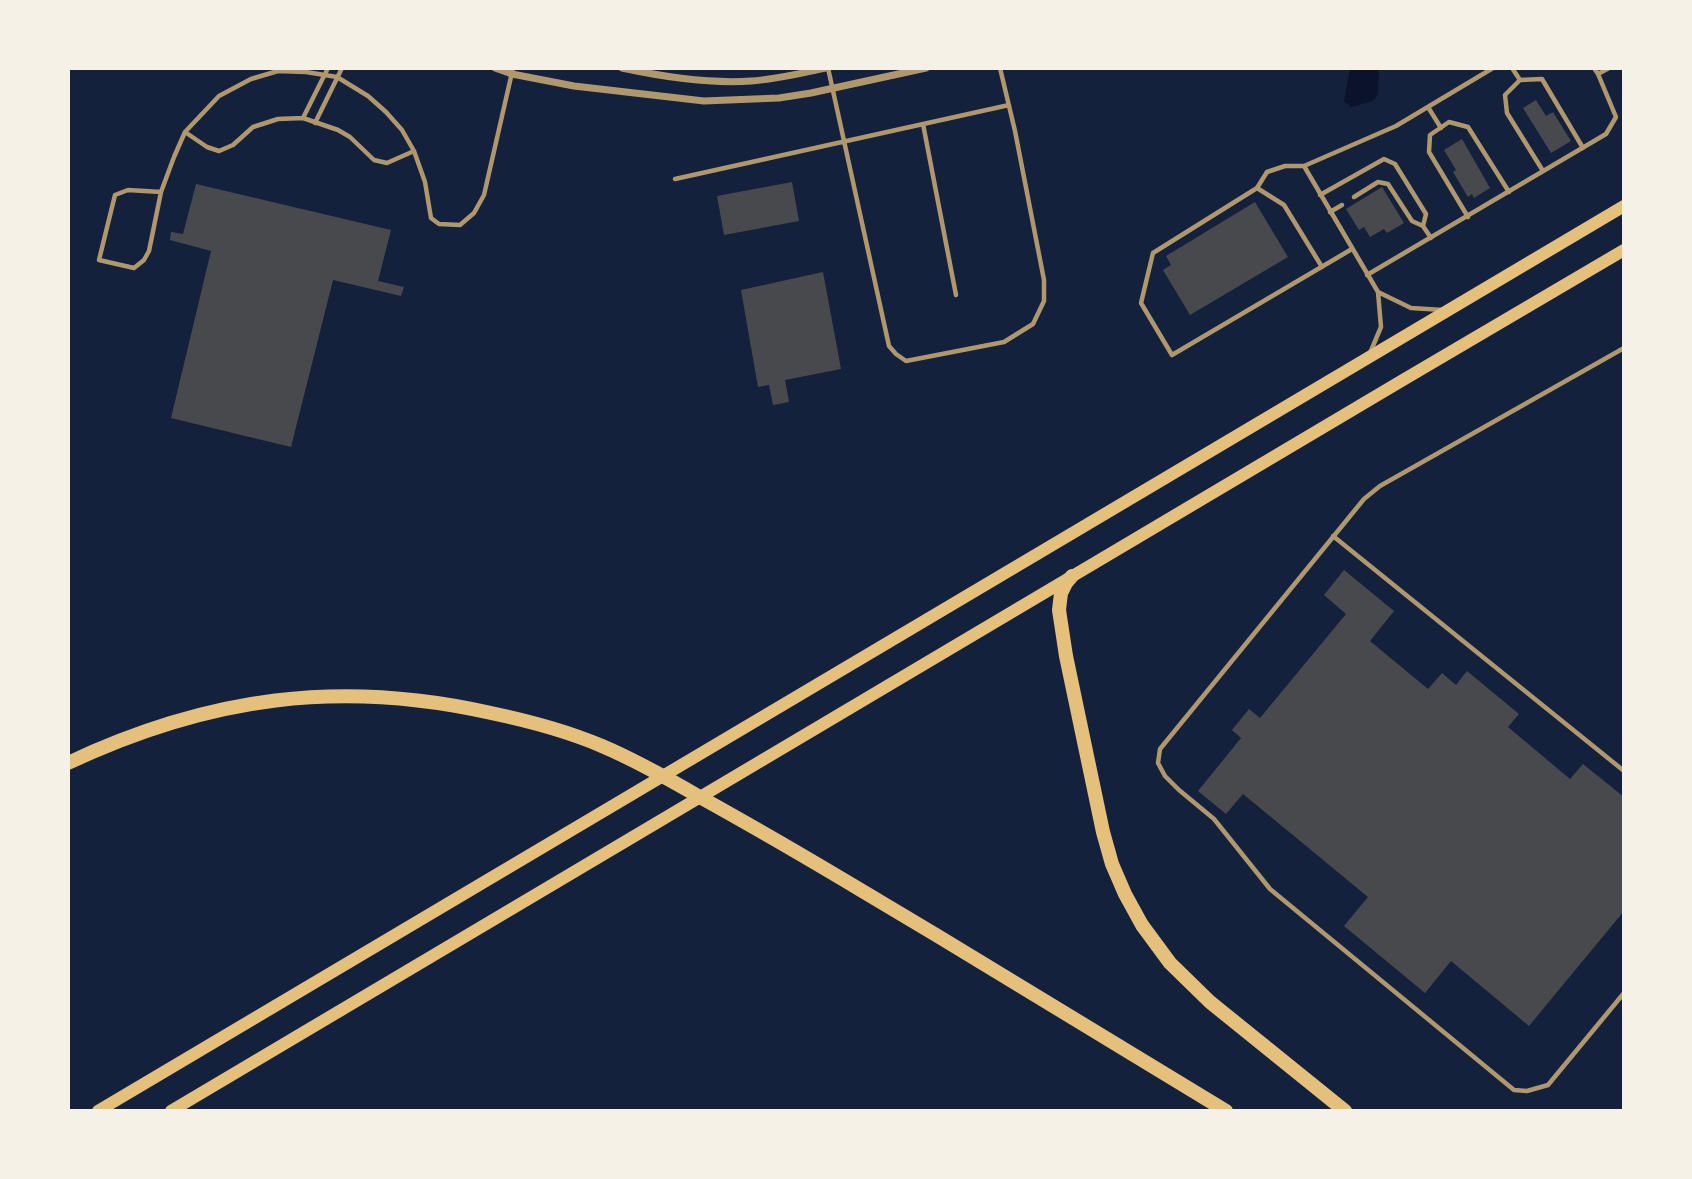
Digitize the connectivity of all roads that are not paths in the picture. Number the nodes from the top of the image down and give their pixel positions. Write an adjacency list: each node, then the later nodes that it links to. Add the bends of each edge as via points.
1 (328, 68): 13 (lane)
2 (342, 68): 15 (lane)
3 (495, 68): 12 (street)
4 (622, 68): 5 (street, via 707,81 750,81)
5 (827, 68): 17 (lane)
6 (926, 68): 17 (street)
7 (1000, 68): 18 (lane)
8 (1493, 68): 19 (lane)
9 (1512, 68): 16 (lane)
10 (1594, 68): 14 (lane)
11 (1609, 68): 14 (lane)
12 (512, 71): 17 (street, via 574,86 704,101 779,98); 27 (lane, via 484,195 460,225 439,224 431,218)
13 (325, 74): 15 (lane); 20 (lane); 24 (lane, via 278,71 251,79 219,96)
14 (1598, 74): 26 (lane, via 1616,117 1606,134)
15 (338, 77): 21 (lane); 27 (lane, via 386,111)
16 (1520, 80): 26 (lane, via 1542,79); 29 (lane, via 1506,95 1507,113)
17 (832, 88): 25 (lane)
18 (1009, 106): 22 (lane); 25 (lane, via 1044,280 1044,301 1033,324 1004,342 906,360 889,346)
19 (1428, 107): 23 (lane); 28 (lane)
20 (303, 118): 21 (lane); 24 (lane, via 253,127 219,151)
21 (314, 123): 27 (lane, via 350,137 374,160 387,163)
22 (923, 124): 25 (lane); 47 (lane)
23 (1441, 128): 33 (lane, via 1449,122 1468,127); 39 (lane, via 1430,135 1429,152)
24 (186, 132): 32 (lane)
25 (843, 142): 30 (lane)
26 (1583, 148): 29 (lane)
27 (414, 150)
28 (1304, 166): 31 (lane, via 1267,172); 34 (lane)
29 (1544, 171): 33 (lane)
30 (675, 179)
31 (1257, 188): 44 (lane, via 1284,205); 44 (lane, via 1153,253 1140,303 1172,355)
32 (161, 192): 32 (lane, via 128,190 115,195 99,260 134,268 144,260)
33 (1508, 192): 39 (lane)
34 (1320, 195): 38 (lane); 40 (lane, via 1384,159 1395,164 1426,214)
35 (1354, 197): 40 (lane, via 1378,182 1388,184 1412,221)
36 (1342, 205): 38 (lane)
37 (1624, 206): 48 (main road)
38 (1330, 212): 42 (lane)
39 (1468, 217): 41 (lane)
40 (1423, 226): 41 (lane)
41 (1431, 238): 45 (lane)
42 (1352, 249): 44 (lane); 45 (lane)
43 (1624, 250): 52 (main road)
44 (1322, 267)
45 (1367, 275): 46 (lane)
46 (1378, 292): 48 (lane, via 1410,308); 50 (lane, via 1381,327)
47 (956, 295)
48 (1447, 310): 50 (main road)
49 (1624, 348): 51 (lane, via 1380,486)
50 (1369, 356): 56 (main road)
51 (1333, 536): 54 (lane); 55 (lane, via 1160,749 1158,763 1165,776 1214,819 1270,889 1514,1090 1548,1085)
52 (1072, 576): 57 (main road); 59 (highway, via 1061,593 1059,610 1066,656 1103,832 1125,894 1170,963 1210,1002)
53 (68, 763): 58 (highway, via 180,719 253,703 324,696 405,698 546,727 601,746 747,822)
54 (1624, 771)
55 (1624, 993)
56 (99, 1111)
57 (171, 1111)
58 (1226, 1111)
59 (1345, 1111)

